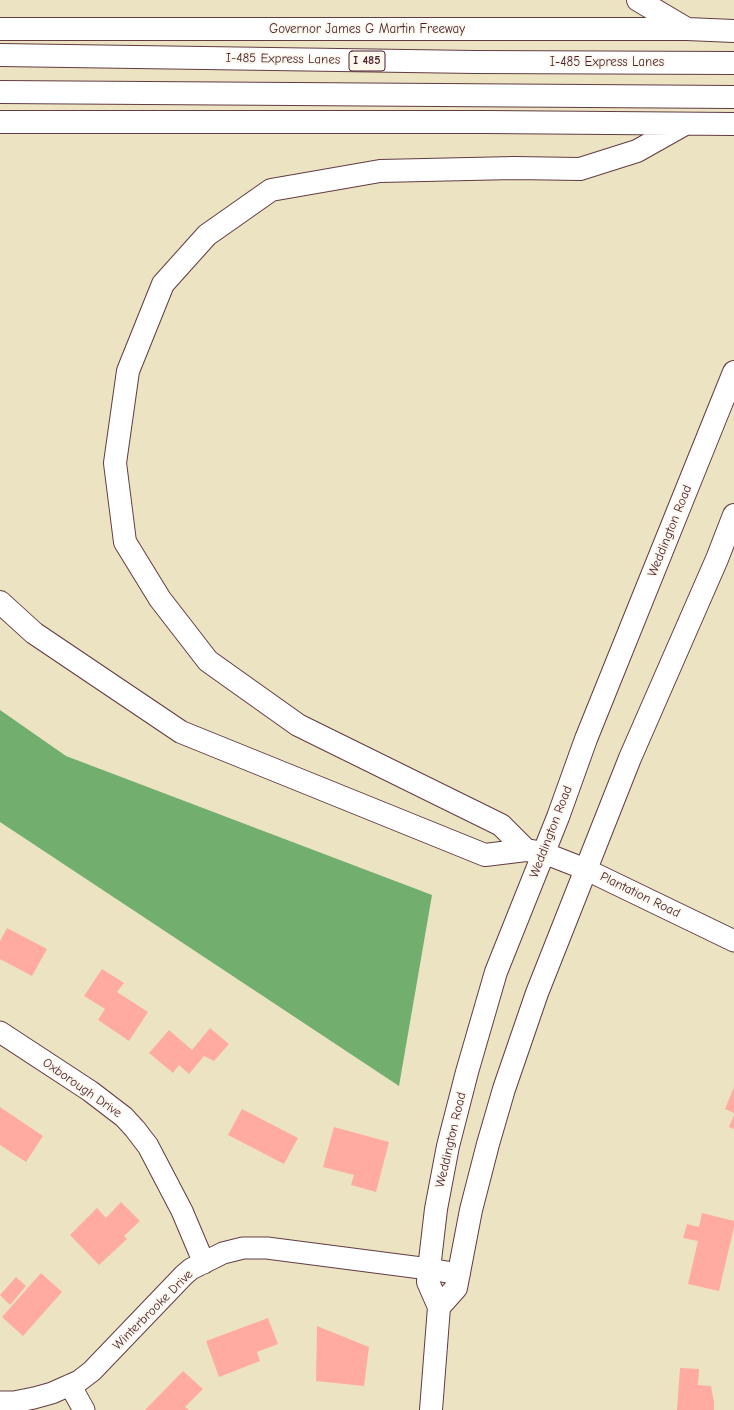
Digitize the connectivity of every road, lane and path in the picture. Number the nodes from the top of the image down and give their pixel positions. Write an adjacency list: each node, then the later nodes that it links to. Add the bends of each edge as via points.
1 (638, 0): 3 (main road)
2 (0, 29): 3 (main road, Governor James G Martin Freeway)
3 (687, 30): 4 (main road, Governor James G Martin Freeway)
4 (734, 32)
5 (0, 55): 6 (main road, I-485 Express Lanes / I 485)
6 (734, 63)
7 (0, 92): 8 (main road)
8 (734, 96)
9 (0, 122): 10 (main road)
10 (685, 124): 11 (main road); 15 (main road, via 637,151 580,169 380,171 271,190 207,235 163,284 128,371 115,463 125,542 160,599 208,662 298,725 501,825)
11 (734, 124)
12 (734, 372): 15 (main road, Weddington Road, via 586,738)
13 (734, 515): 16 (main road, via 630,758)
14 (0, 602): 15 (main road, via 34,633 181,732 485,855)
15 (535, 851): 16 (street, Plantation Road); 20 (main road, Weddington Road, via 496,972 448,1146 436,1209)
16 (586, 869): 17 (street, Plantation Road); 21 (main road, via 537,993 504,1089 473,1203)
17 (734, 940)
18 (0, 1032): 19 (street, Oxborough Drive, via 90,1091 124,1117 135,1129 148,1146 182,1211)
19 (204, 1263): 20 (street, Winterbrooke Drive, via 223,1253 243,1248 267,1248); 23 (street, Winterbrooke Drive, via 184,1275 92,1371)
20 (429, 1269): 21 (street, Winterbrooke Drive); 22 (main road, Weddington Road, via 428,1282)
21 (458, 1274): 22 (main road, via 456,1288)
22 (438, 1307): 26 (main road, Weddington Road)
23 (70, 1385): 24 (street, Winterbrooke Drive, via 34,1398); 25 (street)
24 (0, 1402)
25 (84, 1410)
26 (431, 1410)

